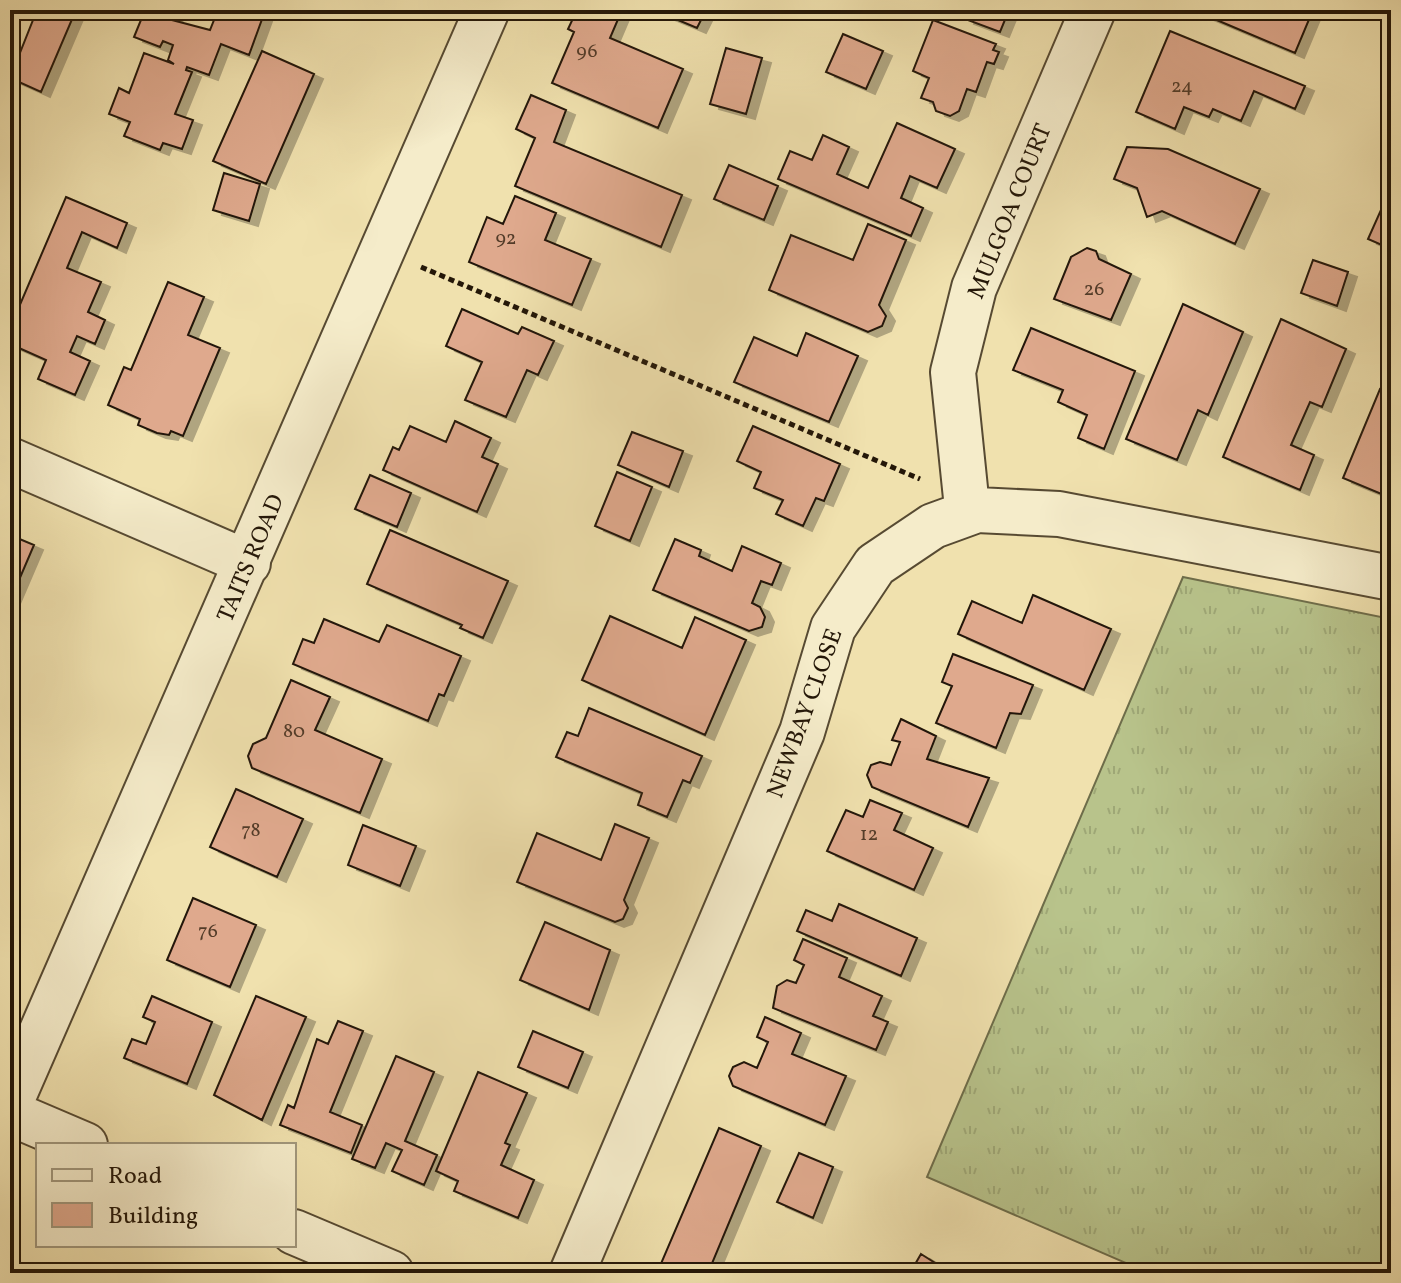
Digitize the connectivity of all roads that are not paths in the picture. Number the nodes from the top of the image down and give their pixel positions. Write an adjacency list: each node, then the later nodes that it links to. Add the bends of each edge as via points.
1 (1093, 10): 4 (street, MULGOA COURT, via 974,288 953,372 956,425)
2 (476, 13): 5 (street, TAITS ROAD, via 384,251)
3 (10, 460): 5 (street)
4 (972, 504): 6 (street, NEWBAY CLOSE, via 1059,514); 12 (street, NEWBAY CLOSE, via 875,565 833,628 802,732)
5 (248, 563): 7 (street, TAITS ROAD)
6 (1391, 578)
7 (10, 1104)
8 (10, 1113): 9 (street)
9 (80, 1143)
10 (296, 1233): 11 (street)
11 (391, 1273)
12 (572, 1273)

